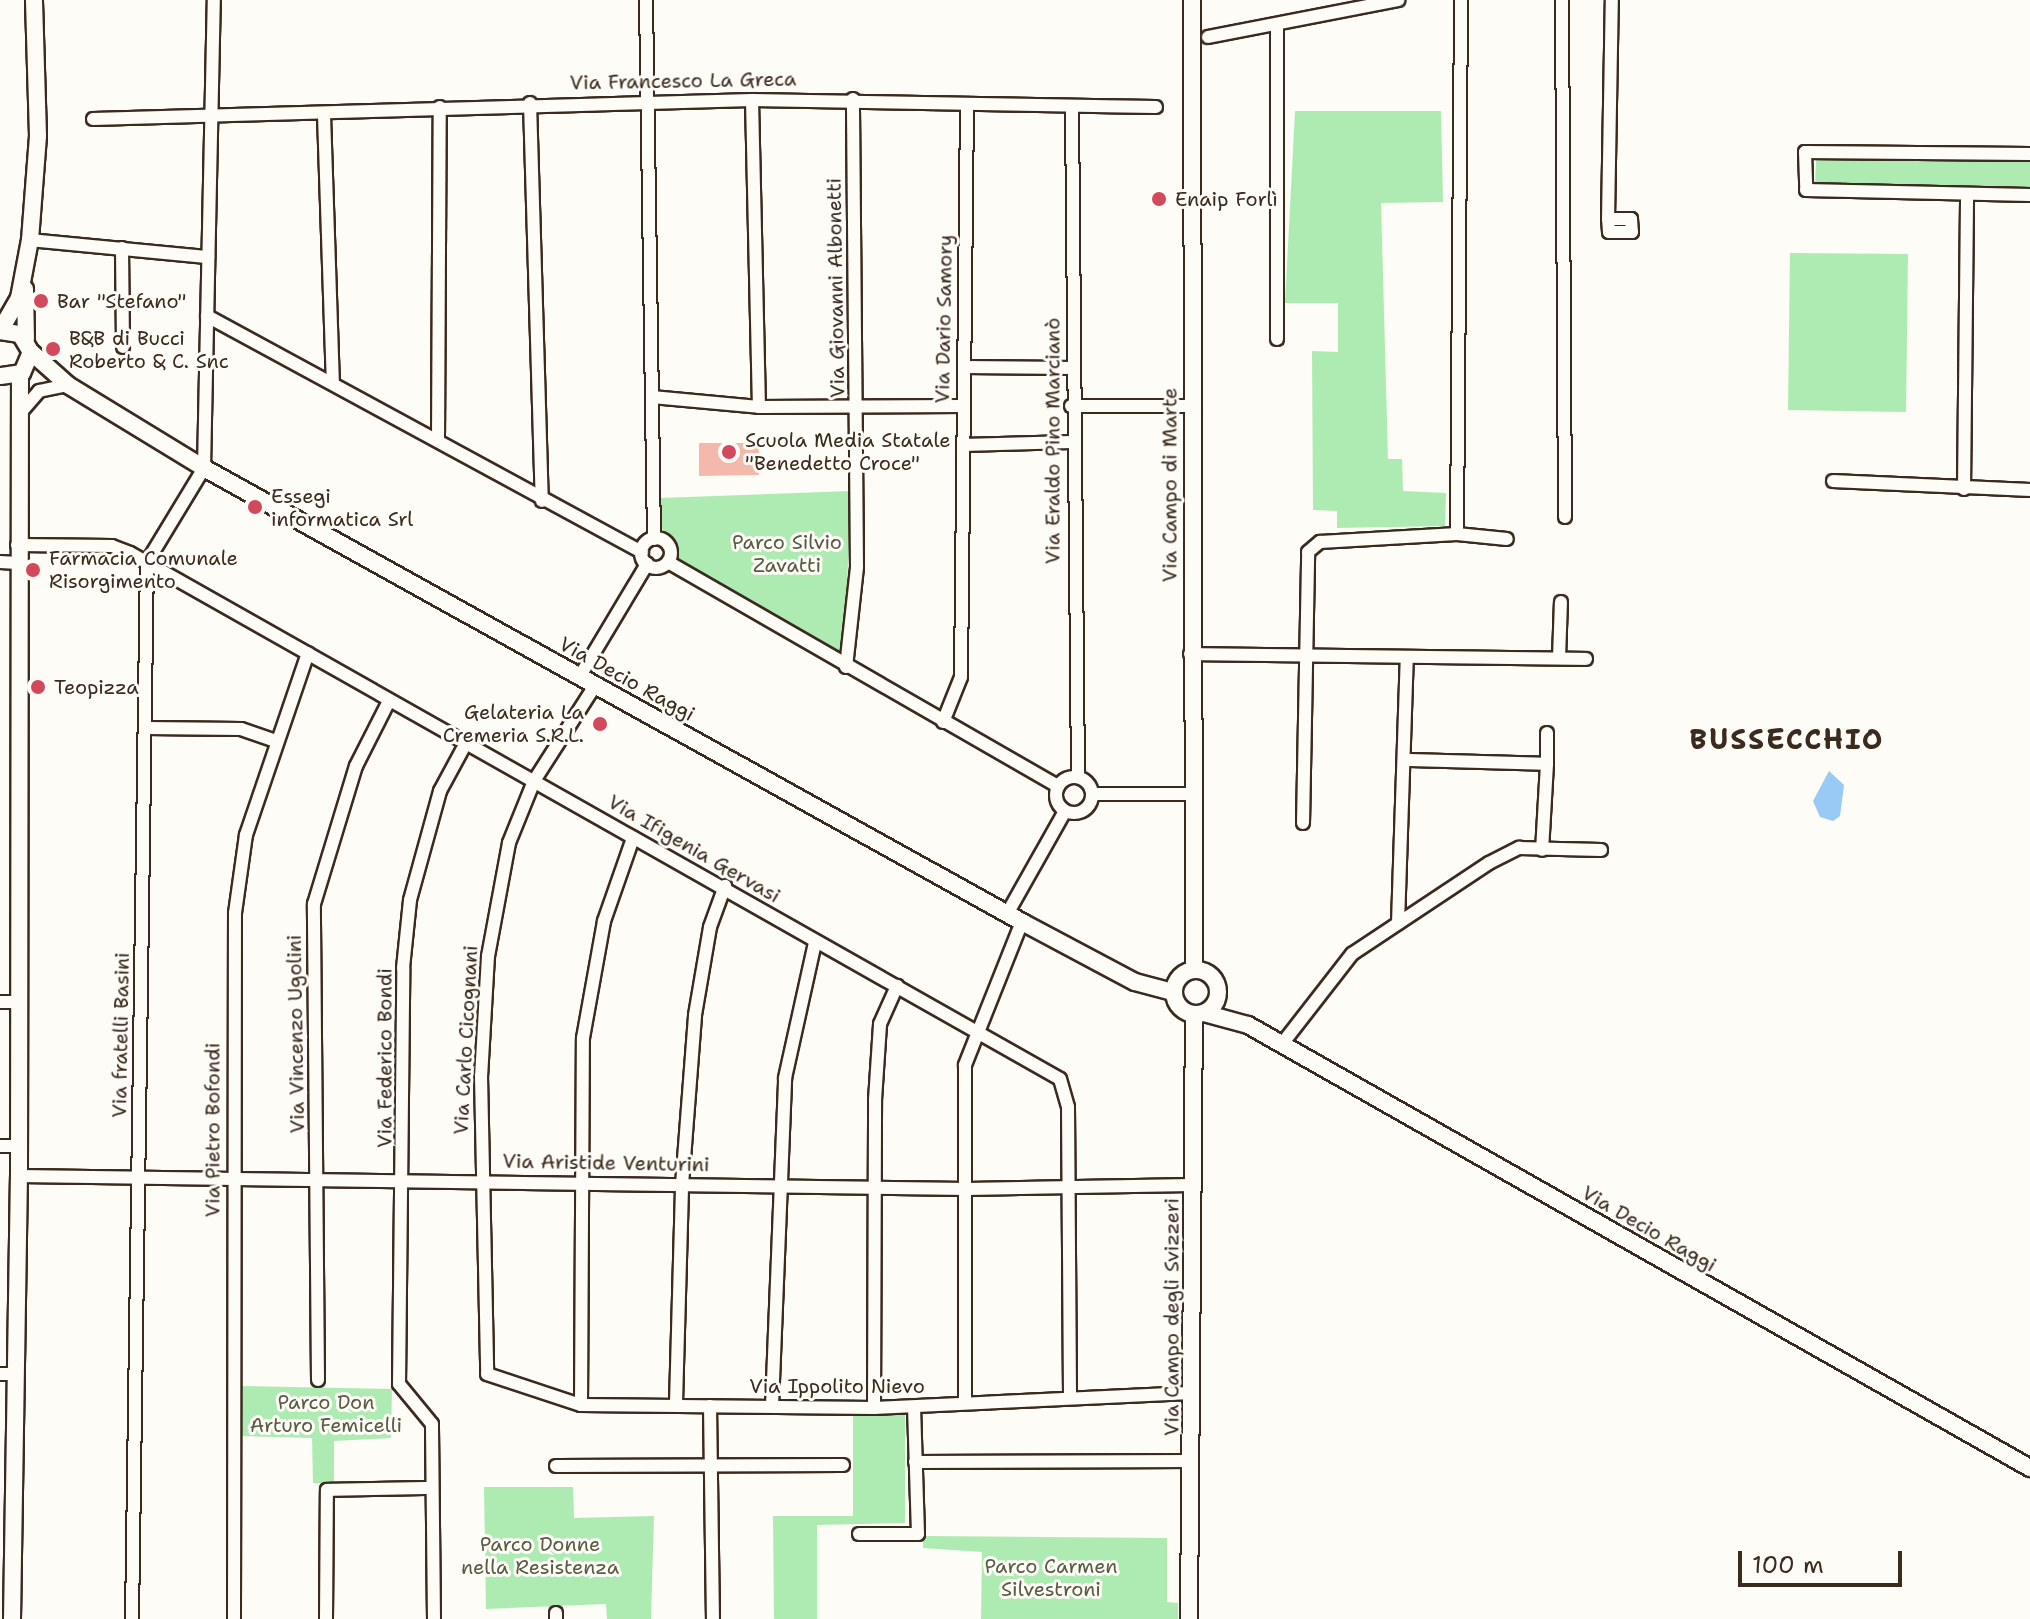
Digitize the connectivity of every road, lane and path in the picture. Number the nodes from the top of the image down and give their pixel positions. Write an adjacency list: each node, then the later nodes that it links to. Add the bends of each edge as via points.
1 (34, 0): 26 (main road, via 38,136)
2 (214, 0): 21 (street)
3 (646, 0): 13 (street)
4 (1192, 0): 45 (main road, Via Campo di Marte)
5 (1398, 0): 9 (street)
6 (1461, 0): 57 (street)
7 (1562, 0): 56 (street)
8 (1612, 0): 25 (street)
9 (1277, 26): 10 (street); 32 (street)
10 (1208, 37)
11 (853, 99): 12 (street, Via Francesco La Greca); 15 (street, Via Francesco La Greca); 42 (street, Via Giovanni Albonetti)
12 (752, 100): 13 (street, Via Francesco La Greca); 46 (street)
13 (645, 102): 14 (street, Via Francesco La Greca); 41 (street)
14 (530, 103): 17 (street, Via Francesco La Greca); 55 (street)
15 (967, 106): 16 (street, Via Francesco La Greca); 35 (street, Via Dario Samory)
16 (1072, 106): 18 (street, Via Francesco La Greca); 36 (street, Via Eraldo Pino Marcianò)
17 (440, 107): 19 (street, Via Francesco La Greca); 48 (street)
18 (1156, 107)
19 (324, 115): 21 (street, Via Francesco La Greca); 39 (street)
20 (93, 119): 21 (street, Via Francesco La Greca)
21 (211, 119): 28 (street)
22 (2030, 154): 23 (street, via 1805,152 1806,190)
23 (1967, 194): 24 (street); 53 (street)
24 (2030, 195)
25 (1608, 219)
26 (30, 240): 27 (street); 29 (main road)
27 (122, 248): 28 (street); 34 (street)
28 (208, 257): 30 (street)
29 (25, 279): 31 (main road); 33 (main road)
30 (207, 316): 39 (street); 51 (street)
31 (0, 331): 33 (main road, Via Decio Raggi)
32 (1277, 339)
33 (29, 346): 37 (main road); 40 (main road, Via Decio Raggi)
34 (123, 347)
35 (965, 367): 36 (street); 43 (street, Via Dario Samory)
36 (1072, 368): 44 (street, Via Eraldo Pino Marcianò)
37 (23, 372): 38 (main road); 40 (main road, Via Decio Raggi); 47 (main road)
38 (1, 377): 47 (main road)
39 (333, 383): 48 (street)
40 (68, 385): 47 (street, via 39,391); 51 (main road, Via Decio Raggi)
41 (652, 397): 46 (street); 58 (street)
42 (858, 404): 43 (street); 46 (street); 73 (street, Via Giovanni Albonetti, via 857,567)
43 (963, 406): 50 (street, Via Dario Samory)
44 (1071, 406): 45 (street); 49 (street, Via Eraldo Pino Marcianò)
45 (1190, 406): 68 (main road, Via Campo di Marte)
46 (759, 407)
47 (19, 415): 60 (main road)
48 (438, 440): 55 (street)
49 (1071, 442): 50 (street); 84 (street, Via Eraldo Pino Marcianò)
50 (963, 445): 77 (street, Via Dario Samory, via 961,677)
51 (204, 468): 63 (street); 74 (main road, Via Decio Raggi)
52 (1833, 481): 53 (street)
53 (1964, 489): 54 (street)
54 (2030, 490)
55 (542, 501): 61 (street)
56 (1565, 517)
57 (1457, 534): 59 (street); 69 (street, via 1320,542 1308,552)
58 (654, 539): 61 (street); 64 (street, via 670,548)
59 (1507, 539)
60 (17, 545): 63 (street, Via Ifigenia Gervasi, via 112,546); 65 (main road)
61 (644, 558): 64 (street); 74 (street)
62 (0, 562): 65 (street)
63 (147, 562): 67 (street, Via Ifigenia Gervasi); 78 (street, Via fratelli Basini)
64 (668, 562): 73 (street)
65 (18, 563): 103 (main road)
66 (1561, 602): 71 (street)
67 (308, 653): 76 (street, Via Ifigenia Gervasi); 80 (street, Via Pietro Bofondi)
68 (1190, 654): 69 (street); 88 (main road, Via Campo di Marte)
69 (1306, 655): 70 (street); 90 (street)
70 (1407, 657): 71 (street); 82 (street)
71 (1559, 658): 72 (street)
72 (1586, 659)
73 (846, 667): 77 (street)
74 (580, 676): 75 (main road, Via Decio Raggi)
75 (596, 684): 85 (street, Via Carlo Cicognani); 95 (main road, Via Decio Raggi)
76 (389, 701): 81 (street, Via Ifigenia Gervasi); 113 (street, Via Vincenzo Ugolini, via 356,766 314,904)
77 (943, 722): 86 (street)
78 (146, 728): 80 (street, via 241,729); 111 (street, Via fratelli Basini)
79 (1547, 733): 83 (street)
80 (275, 741): 112 (street, Via Pietro Bofondi, via 246,835 235,913)
81 (466, 743): 85 (street, Via Ifigenia Gervasi); 114 (street, Via Federico Bondi, via 440,791 410,900 403,968)
82 (1407, 760): 83 (street); 96 (street)
83 (1547, 764): 92 (street)
84 (1078, 777): 86 (street); 87 (street)
85 (534, 781): 91 (street, Via Ifigenia Gervasi); 115 (street, Via Carlo Cicognani, via 509,843 488,956)
86 (1058, 786): 89 (street, via 1056,797)
87 (1093, 794): 88 (street); 89 (street, via 1081,812)
88 (1190, 794): 98 (main road, Via Campo di Marte)
89 (1065, 811): 95 (street)
90 (1303, 823)
91 (633, 838): 94 (street, Via Ifigenia Gervasi); 116 (street, via 604,921 583,1038)
92 (1542, 850): 93 (street); 96 (street, via 1519,848 1489,863)
93 (1601, 850)
94 (725, 886): 97 (street, Via Ifigenia Gervasi); 118 (street, via 710,927 695,1015)
95 (1015, 918): 101 (main road, Via Decio Raggi, via 1135,982); 106 (street)
96 (1398, 923): 107 (street, via 1352,954)
97 (815, 943): 99 (street, Via Ifigenia Gervasi); 117 (street, via 792,1030)
98 (1194, 970): 100 (main road, via 1207,972); 101 (main road, via 1182,975)
99 (897, 986): 106 (street, Via Ifigenia Gervasi); 119 (street, via 880,1024)
100 (1218, 987): 104 (main road, via 1217,1000); 105 (main road, Via Decio Raggi)
101 (1173, 992): 104 (main road, via 1182,1010)
102 (0, 1002): 103 (street)
103 (19, 1002): 109 (main road)
104 (1199, 1014): 105 (main road, Via Decio Raggi); 120 (main road, Via Campo degli Svizzeri)
105 (1248, 1025): 107 (main road, Via Decio Raggi)
106 (973, 1033): 121 (street, Via Ifigenia Gervasi, via 1060,1079 1068,1107); 122 (street, via 965,1065)
107 (1282, 1044): 140 (main road, Via Decio Raggi)
108 (0, 1146): 109 (street)
109 (19, 1146): 110 (main road)
110 (19, 1176): 111 (street, Via Aristide Venturini); 123 (main road)
111 (138, 1176): 112 (street, Via Aristide Venturini); 144 (street, Via fratelli Basini)
112 (232, 1176): 113 (street, Via Aristide Venturini); 145 (street, Via Pietro Bofondi)
113 (319, 1177): 114 (street, Via Aristide Venturini); 125 (street, Via Vincenzo Ugolini)
114 (406, 1179): 115 (street, Via Aristide Venturini); 141 (street, Via Federico Bondi, via 399,1384 432,1424)
115 (481, 1181): 116 (street, Via Aristide Venturini); 124 (street, Via Carlo Cicognani)
116 (580, 1182): 118 (street, Via Aristide Venturini); 130 (street)
117 (777, 1184): 118 (street, Via Aristide Venturini); 119 (street, Via Aristide Venturini); 132 (street)
118 (682, 1185): 129 (street)
119 (877, 1185): 122 (street, Via Aristide Venturini); 133 (street)
120 (1192, 1185): 121 (street, Via Aristide Venturini); 126 (main road, Via Campo degli Svizzeri)
121 (1068, 1188): 122 (street, Via Aristide Venturini); 127 (street, Via Ifigenia Gervasi)
122 (967, 1189): 128 (street)
123 (8, 1374): 143 (main road)
124 (487, 1374): 130 (street, Via Ippolito Nievo)
125 (318, 1380)
126 (1191, 1393): 127 (street, Via Ippolito Nievo); 135 (main road, Via Campo degli Svizzeri)
127 (1070, 1397): 128 (street, Via Ippolito Nievo)
128 (965, 1402): 134 (street, Via Ippolito Nievo)
129 (676, 1403): 130 (street, Via Ippolito Nievo); 131 (street, Via Ippolito Nievo)
130 (581, 1405)
131 (710, 1406): 132 (street, Via Ippolito Nievo); 139 (street)
132 (772, 1406): 133 (street, Via Ippolito Nievo)
133 (874, 1408): 134 (street, Via Ippolito Nievo)
134 (914, 1408): 136 (street)
135 (1192, 1461): 136 (street); 149 (main road, Via Campo degli Svizzeri)
136 (915, 1462): 142 (street, via 918,1534)
137 (843, 1465): 139 (street)
138 (556, 1466): 139 (street)
139 (712, 1466): 148 (street)
140 (2030, 1468)
141 (432, 1488): 146 (street, via 327,1490); 147 (street)
142 (859, 1534)
143 (12, 1619)
144 (132, 1619)
145 (234, 1619)
146 (326, 1619)
147 (434, 1619)
148 (713, 1619)
149 (1189, 1619)

